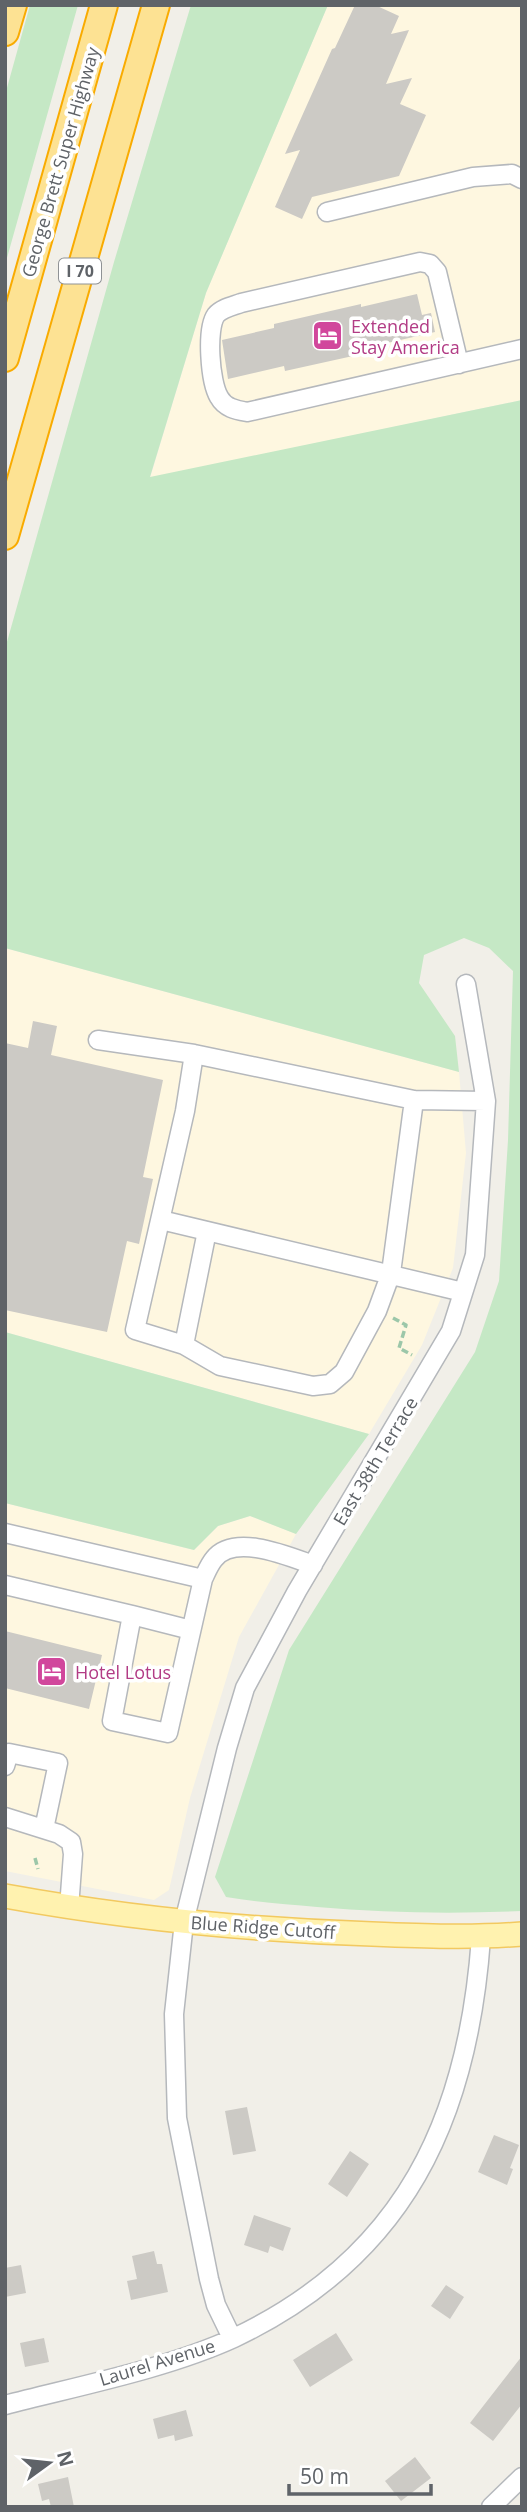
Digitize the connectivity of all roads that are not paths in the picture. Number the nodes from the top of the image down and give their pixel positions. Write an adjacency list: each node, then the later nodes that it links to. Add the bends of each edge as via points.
1 (13, 5): 4 (highway)
2 (104, 5): 8 (highway, George Brett Super Highway / I 70)
3 (156, 5): 10 (highway, I 70)
4 (5, 32)
5 (522, 178): 6 (street, via 512,174 473,177)
6 (327, 212)
7 (522, 349): 9 (street)
8 (5, 358)
9 (459, 364): 9 (street, via 247,412 232,410 219,398 210,332 216,316 241,303 419,262 430,264 437,272)
10 (5, 536)
11 (466, 984): 15 (street, East 38th Terrace)
12 (98, 1040): 13 (street)
13 (194, 1054): 14 (street); 16 (street)
14 (414, 1100): 15 (street); 18 (street)
15 (486, 1101): 19 (street, East 38th Terrace, via 475,1255)
16 (161, 1220): 17 (street); 20 (street, via 135,1330)
17 (207, 1231): 18 (street); 20 (street)
18 (391, 1273): 19 (street); 20 (street, via 377,1311 344,1372 330,1384 313,1386 220,1366)
19 (463, 1292): 22 (street, East 38th Terrace, via 451,1331)
20 (184, 1345)
21 (5, 1533): 23 (street)
22 (313, 1565): 23 (street, via 280,1553 238,1547 215,1557); 32 (street, East 38th Terrace, via 245,1688)
23 (203, 1579): 26 (street)
24 (5, 1585): 25 (street)
25 (132, 1615): 26 (street); 26 (street, via 112,1721 168,1733)
26 (191, 1630)
27 (5, 1766): 29 (street, via 9,1753 58,1763)
28 (5, 1817): 29 (street)
29 (44, 1829): 31 (street, via 71,1842)
30 (5, 1896): 31 (main road, Blue Ridge Cutoff)
31 (69, 1908): 32 (main road, Blue Ridge Cutoff)
32 (184, 1922): 34 (main road, Blue Ridge Cutoff, via 299,1932); 35 (street, East 38th Terrace, via 174,2014 177,2118 216,2305)
33 (522, 1934): 34 (main road, Blue Ridge Cutoff)
34 (481, 1938): 35 (street, Laurel Avenue, via 474,2010 459,2077 438,2134 406,2196 379,2232 333,2275 281,2312)
35 (232, 2338): 36 (street, Laurel Avenue, via 173,2361)
36 (5, 2405)
37 (522, 2477): 38 (street)
38 (491, 2507)

